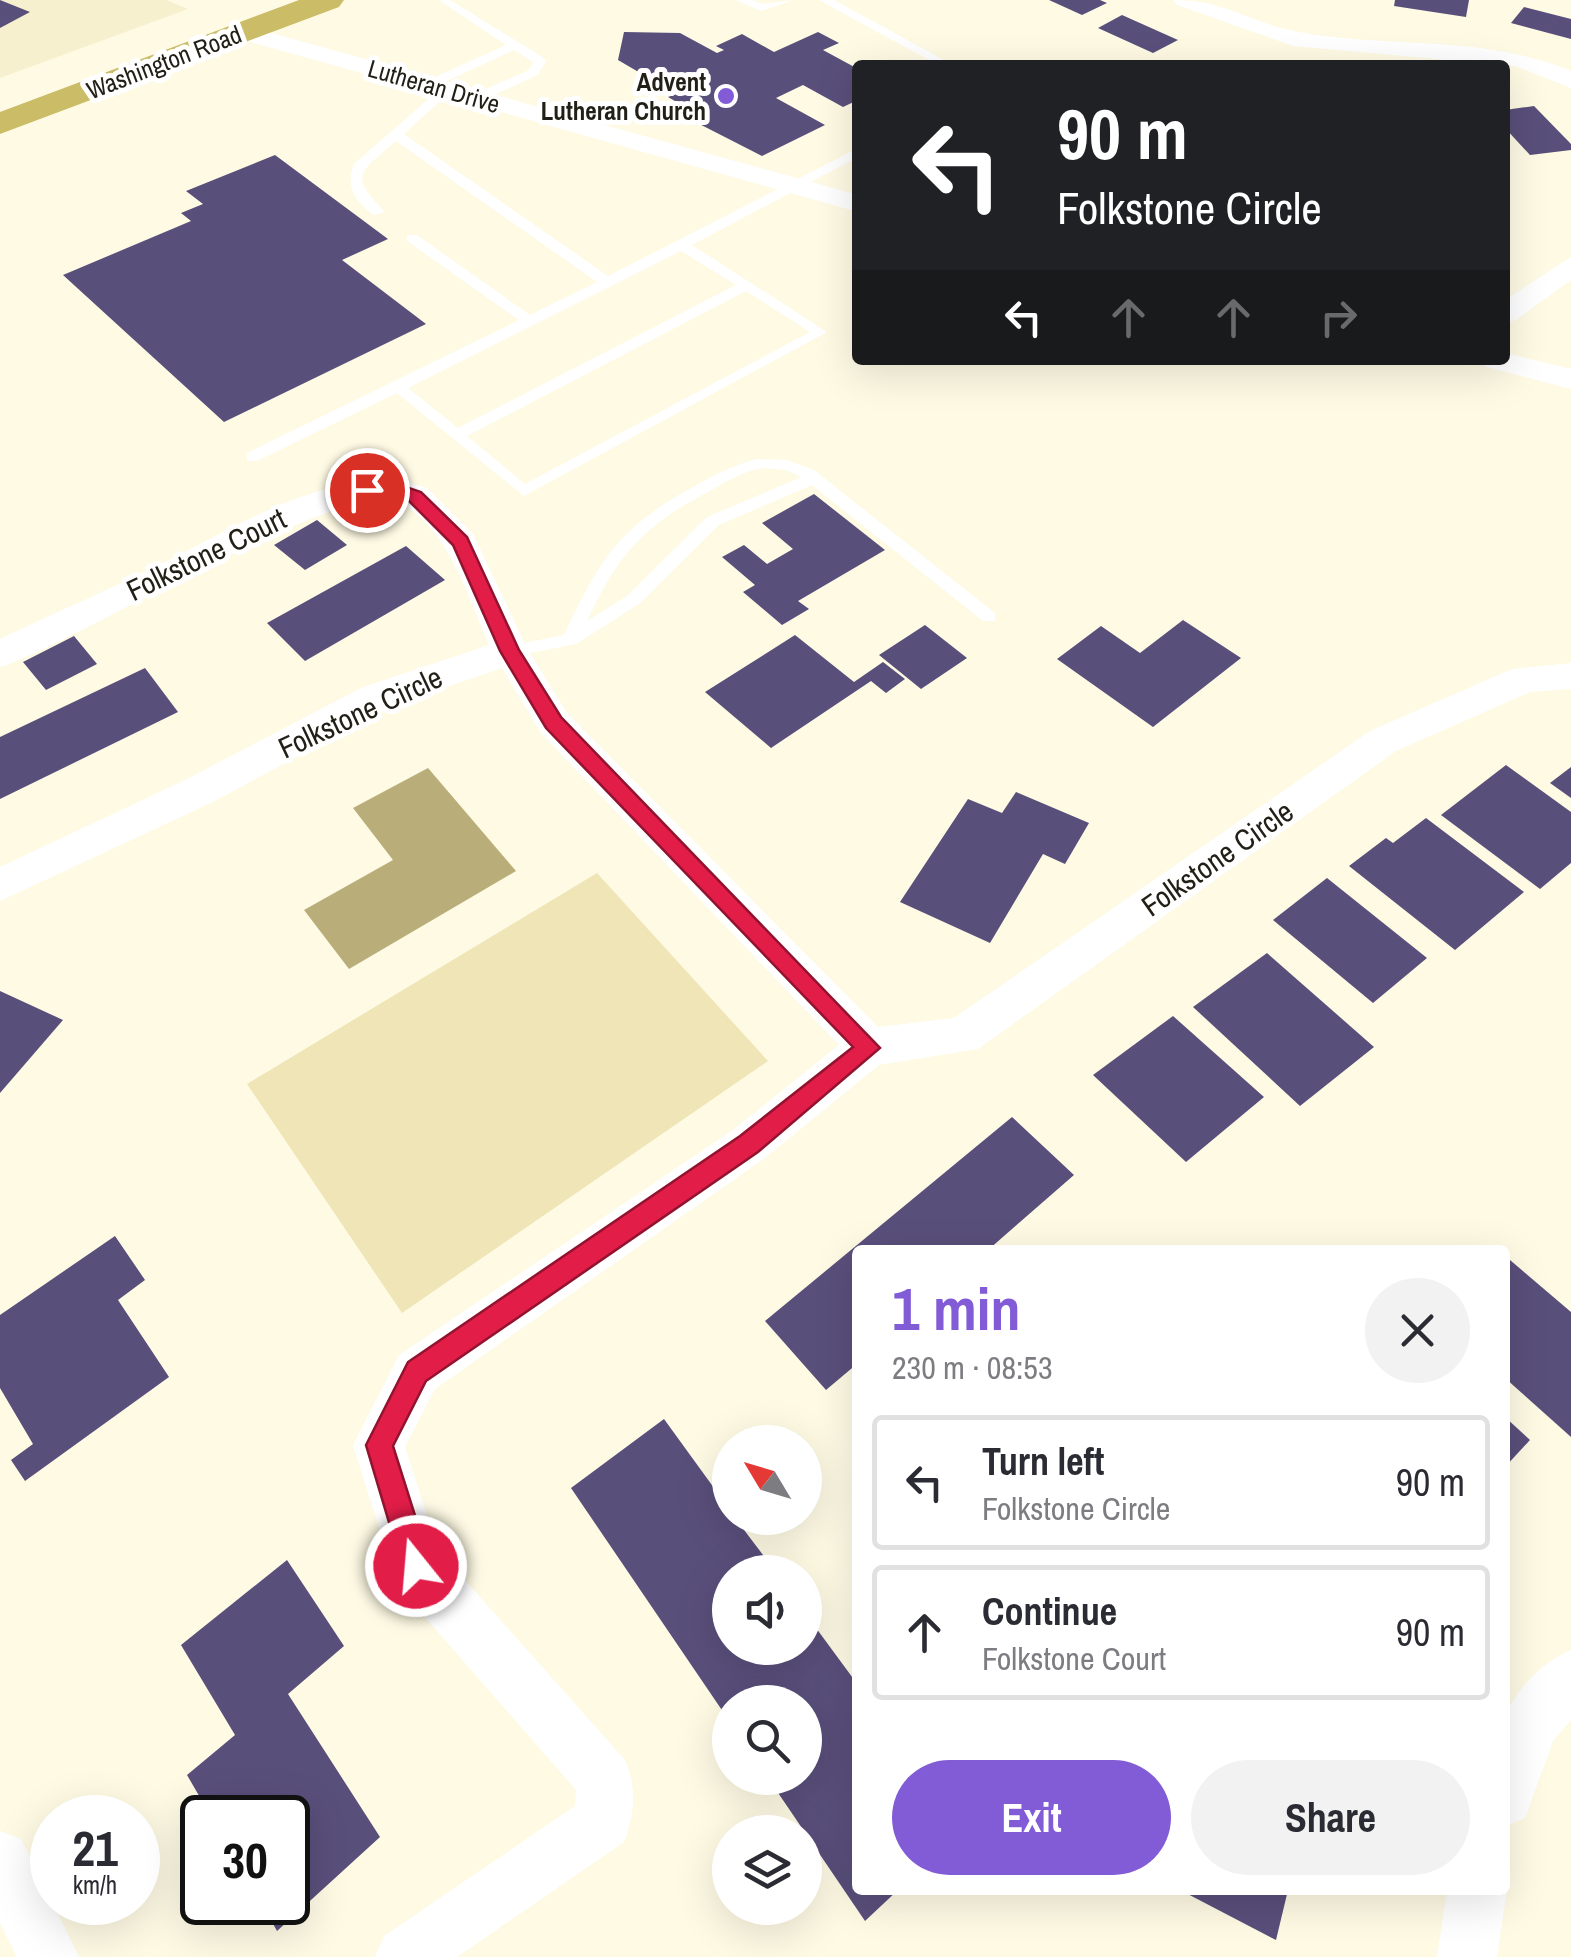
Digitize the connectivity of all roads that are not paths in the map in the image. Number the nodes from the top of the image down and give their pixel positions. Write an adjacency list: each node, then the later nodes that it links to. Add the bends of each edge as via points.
1 (328, 0): 7 (main road, Washington Road)
2 (742, 0): 3 (lane, via 761,8)
3 (788, 0)
4 (824, 0): 9 (lane)
5 (1186, 0): 10 (street, via 1293,39 1520,59)
6 (444, 1): 8 (lane)
7 (242, 32): 11 (street, Lutheran Drive); 13 (main road, Washington Road)
8 (515, 45): 11 (lane); 12 (lane, via 540,67)
9 (938, 60)
10 (1571, 80)
11 (437, 87): 12 (street, Lutheran Drive); 14 (lane)
12 (476, 98): 16 (street, Lutheran Drive)
13 (0, 124)
14 (395, 134): 18 (lane, via 358,166 354,182 357,194); 22 (lane)
15 (852, 155): 16 (lane)
16 (786, 187): 17 (street, Lutheran Drive); 20 (lane)
17 (852, 203)
18 (378, 212)
19 (412, 238): 25 (lane)
20 (682, 245): 22 (lane); 23 (lane)
21 (1571, 266): 24 (street)
22 (608, 282): 25 (lane)
23 (746, 286): 29 (lane); 29 (lane, via 820,332 524,491)
24 (1510, 310)
25 (529, 321): 28 (lane)
26 (1510, 364): 27 (street)
27 (1571, 380)
28 (398, 387): 29 (lane); 30 (lane)
29 (458, 436)
30 (252, 457)
31 (814, 478): 32 (lane); 33 (lane, via 712,521 633,600); 33 (lane, via 801,467 756,464 639,528 596,584)
32 (988, 618)
33 (570, 640): 34 (lane)
34 (510, 651): 35 (street, Folkstone Court, via 461,542 415,496 391,488 343,492 253,528); 37 (street, Folkstone Circle, via 376,697); 38 (street, via 554,723)
35 (0, 654)
36 (1571, 676): 38 (street, Folkstone Circle, via 1525,679 1383,741 963,1036)
37 (0, 884)
38 (869, 1048): 44 (street, via 749,1144 417,1372 379,1445 416,1566 605,1780 602,1820)
39 (1571, 1678): 40 (street, via 1530,1724)
40 (1510, 1783)
41 (0, 1860): 43 (street)
42 (1476, 1895): 45 (street)
43 (49, 1957)
44 (405, 1957)
45 (1467, 1957)

